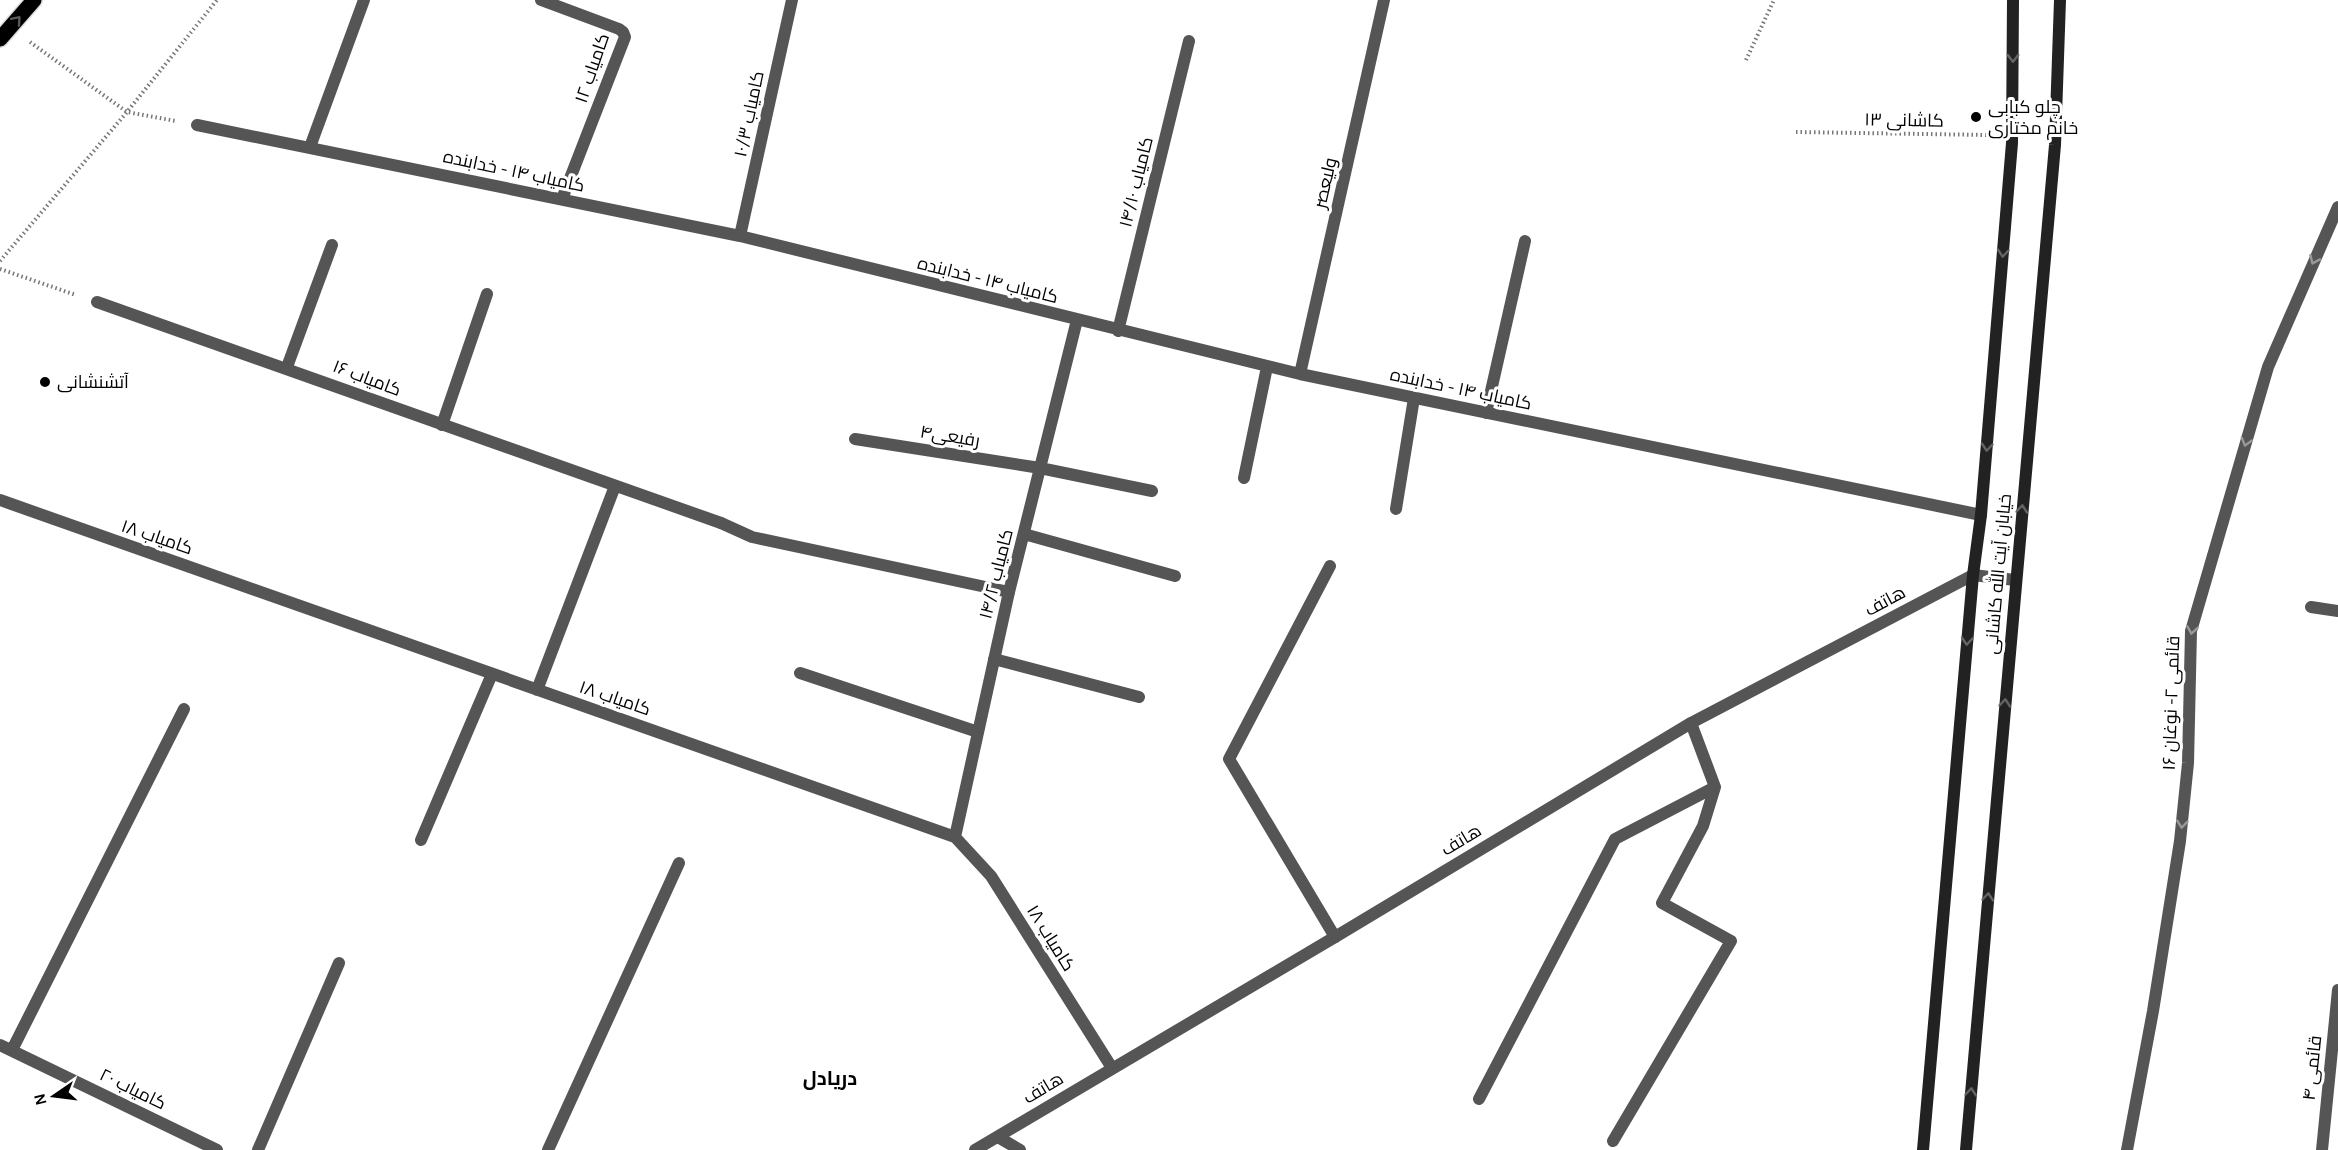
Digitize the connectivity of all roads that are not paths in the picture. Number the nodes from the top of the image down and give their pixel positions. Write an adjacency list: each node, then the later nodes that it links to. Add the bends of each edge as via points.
1 (34, 0): 8 (main road, one-way to 1)
2 (364, 0): 11 (street)
3 (540, 0): 12 (street, کامیاب ۱۲, via 619,29 625,37)
4 (792, 0): 14 (street, کامیاب ۱۰/۳)
5 (1384, 0): 23 (street, ولیعصر)
6 (2013, 0): 34 (main road, خیابان آیت الله کاشانی, one-way to 34, via 2012,136)
7 (2060, 0): 39 (main road, خیابان آیت الله کاشانی, one-way to 7, via 2055,145)
8 (5, 33)
9 (1189, 41): 20 (street, کامیاب ۱۴/۱۰)
10 (197, 125): 11 (street, کامیاب ۱۴ - خدابنده)
11 (310, 147): 12 (street, کامیاب ۱۴ - خدابنده)
12 (562, 200): 14 (street, کامیاب ۱۴ - خدابنده)
13 (2338, 207): 70 (street, قائمی ۲- نوغان ۱۶, one-way to 70, via 2268,367 2191,631 2188,763 2180,841)
14 (740, 236): 19 (street, کامیاب ۱۴ - خدابنده)
15 (1525, 241): 25 (street)
16 (332, 245): 21 (street)
17 (488, 294): 26 (street)
18 (98, 302): 21 (street, کامیاب ۱۶)
19 (1077, 321): 20 (street, کامیاب ۱۴ - خدابنده); 28 (street, کامیاب ۱۴/۲)
20 (1118, 331): 22 (street, کامیاب ۱۴ - خدابنده)
21 (287, 367): 26 (street, کامیاب ۱۶)
22 (1268, 367): 23 (street, کامیاب ۱۴ - خدابنده); 29 (street)
23 (1300, 374): 24 (street, کامیاب ۱۴ - خدابنده)
24 (1414, 398): 25 (street, کامیاب ۱۴ - خدابنده); 33 (street)
25 (1486, 413): 34 (street, کامیاب ۱۴ - خدابنده)
26 (442, 425): 30 (street, کامیاب ۱۶)
27 (855, 439): 28 (street, رفیعی۴)
28 (1040, 468): 31 (street, رفیعی۴); 35 (street, کامیاب ۱۴/۲)
29 (1244, 478)
30 (615, 486): 40 (street, کامیاب ۱۶, via 752,537); 46 (street)
31 (1152, 491)
32 (0, 500): 45 (street, کامیاب ۱۸)
33 (1396, 508)
34 (1981, 515): 37 (main road, خیابان آیت الله کاشانی)
35 (1024, 534): 38 (street); 40 (street, کامیاب ۱۴/۲)
36 (1330, 566): 55 (street, via 1229,759)
37 (1973, 575): 39 (street); 49 (street, هاتف); 68 (main road, خیابان آیت الله کاشانی, one-way to 68)
38 (1174, 576)
39 (2015, 580): 69 (main road, خیابان آیت الله کاشانی, one-way to 39)
40 (1009, 592): 43 (street, کامیاب ۱۴/۲)
41 (2311, 607): 42 (street)
42 (2338, 611)
43 (994, 659): 47 (street); 50 (street, کامیاب ۱۴/۲)
44 (800, 673): 50 (street)
45 (492, 674): 46 (street, کامیاب ۱۸); 53 (street)
46 (537, 690): 52 (street, کامیاب ۱۸)
47 (1139, 697)
48 (184, 709): 58 (street)
49 (1690, 723): 51 (street); 55 (street, هاتف)
50 (978, 732): 52 (street, کامیاب ۱۴/۲)
51 (1714, 788): 60 (street, via 1615,839); 62 (street, via 1703,826 1662,903 1731,941)
52 (955, 837): 59 (street, کامیاب ۱۸, via 991,876)
53 (421, 840)
54 (679, 863): 65 (street)
55 (1335, 937): 59 (street, هاتف)
56 (339, 963): 64 (street)
57 (2338, 990): 71 (street, قائمی ۴)
58 (6, 1048): 63 (street, کامیاب ۲۰)
59 (1112, 1068): 61 (street, هاتف)
60 (1479, 1099)
61 (998, 1137): 66 (street, هاتف); 67 (street)
62 (1613, 1141)
63 (217, 1150)
64 (258, 1150)
65 (548, 1150)
66 (975, 1150)
67 (1020, 1150)
68 (1923, 1150)
69 (1966, 1150)
70 (2127, 1150)
71 (2322, 1150)

